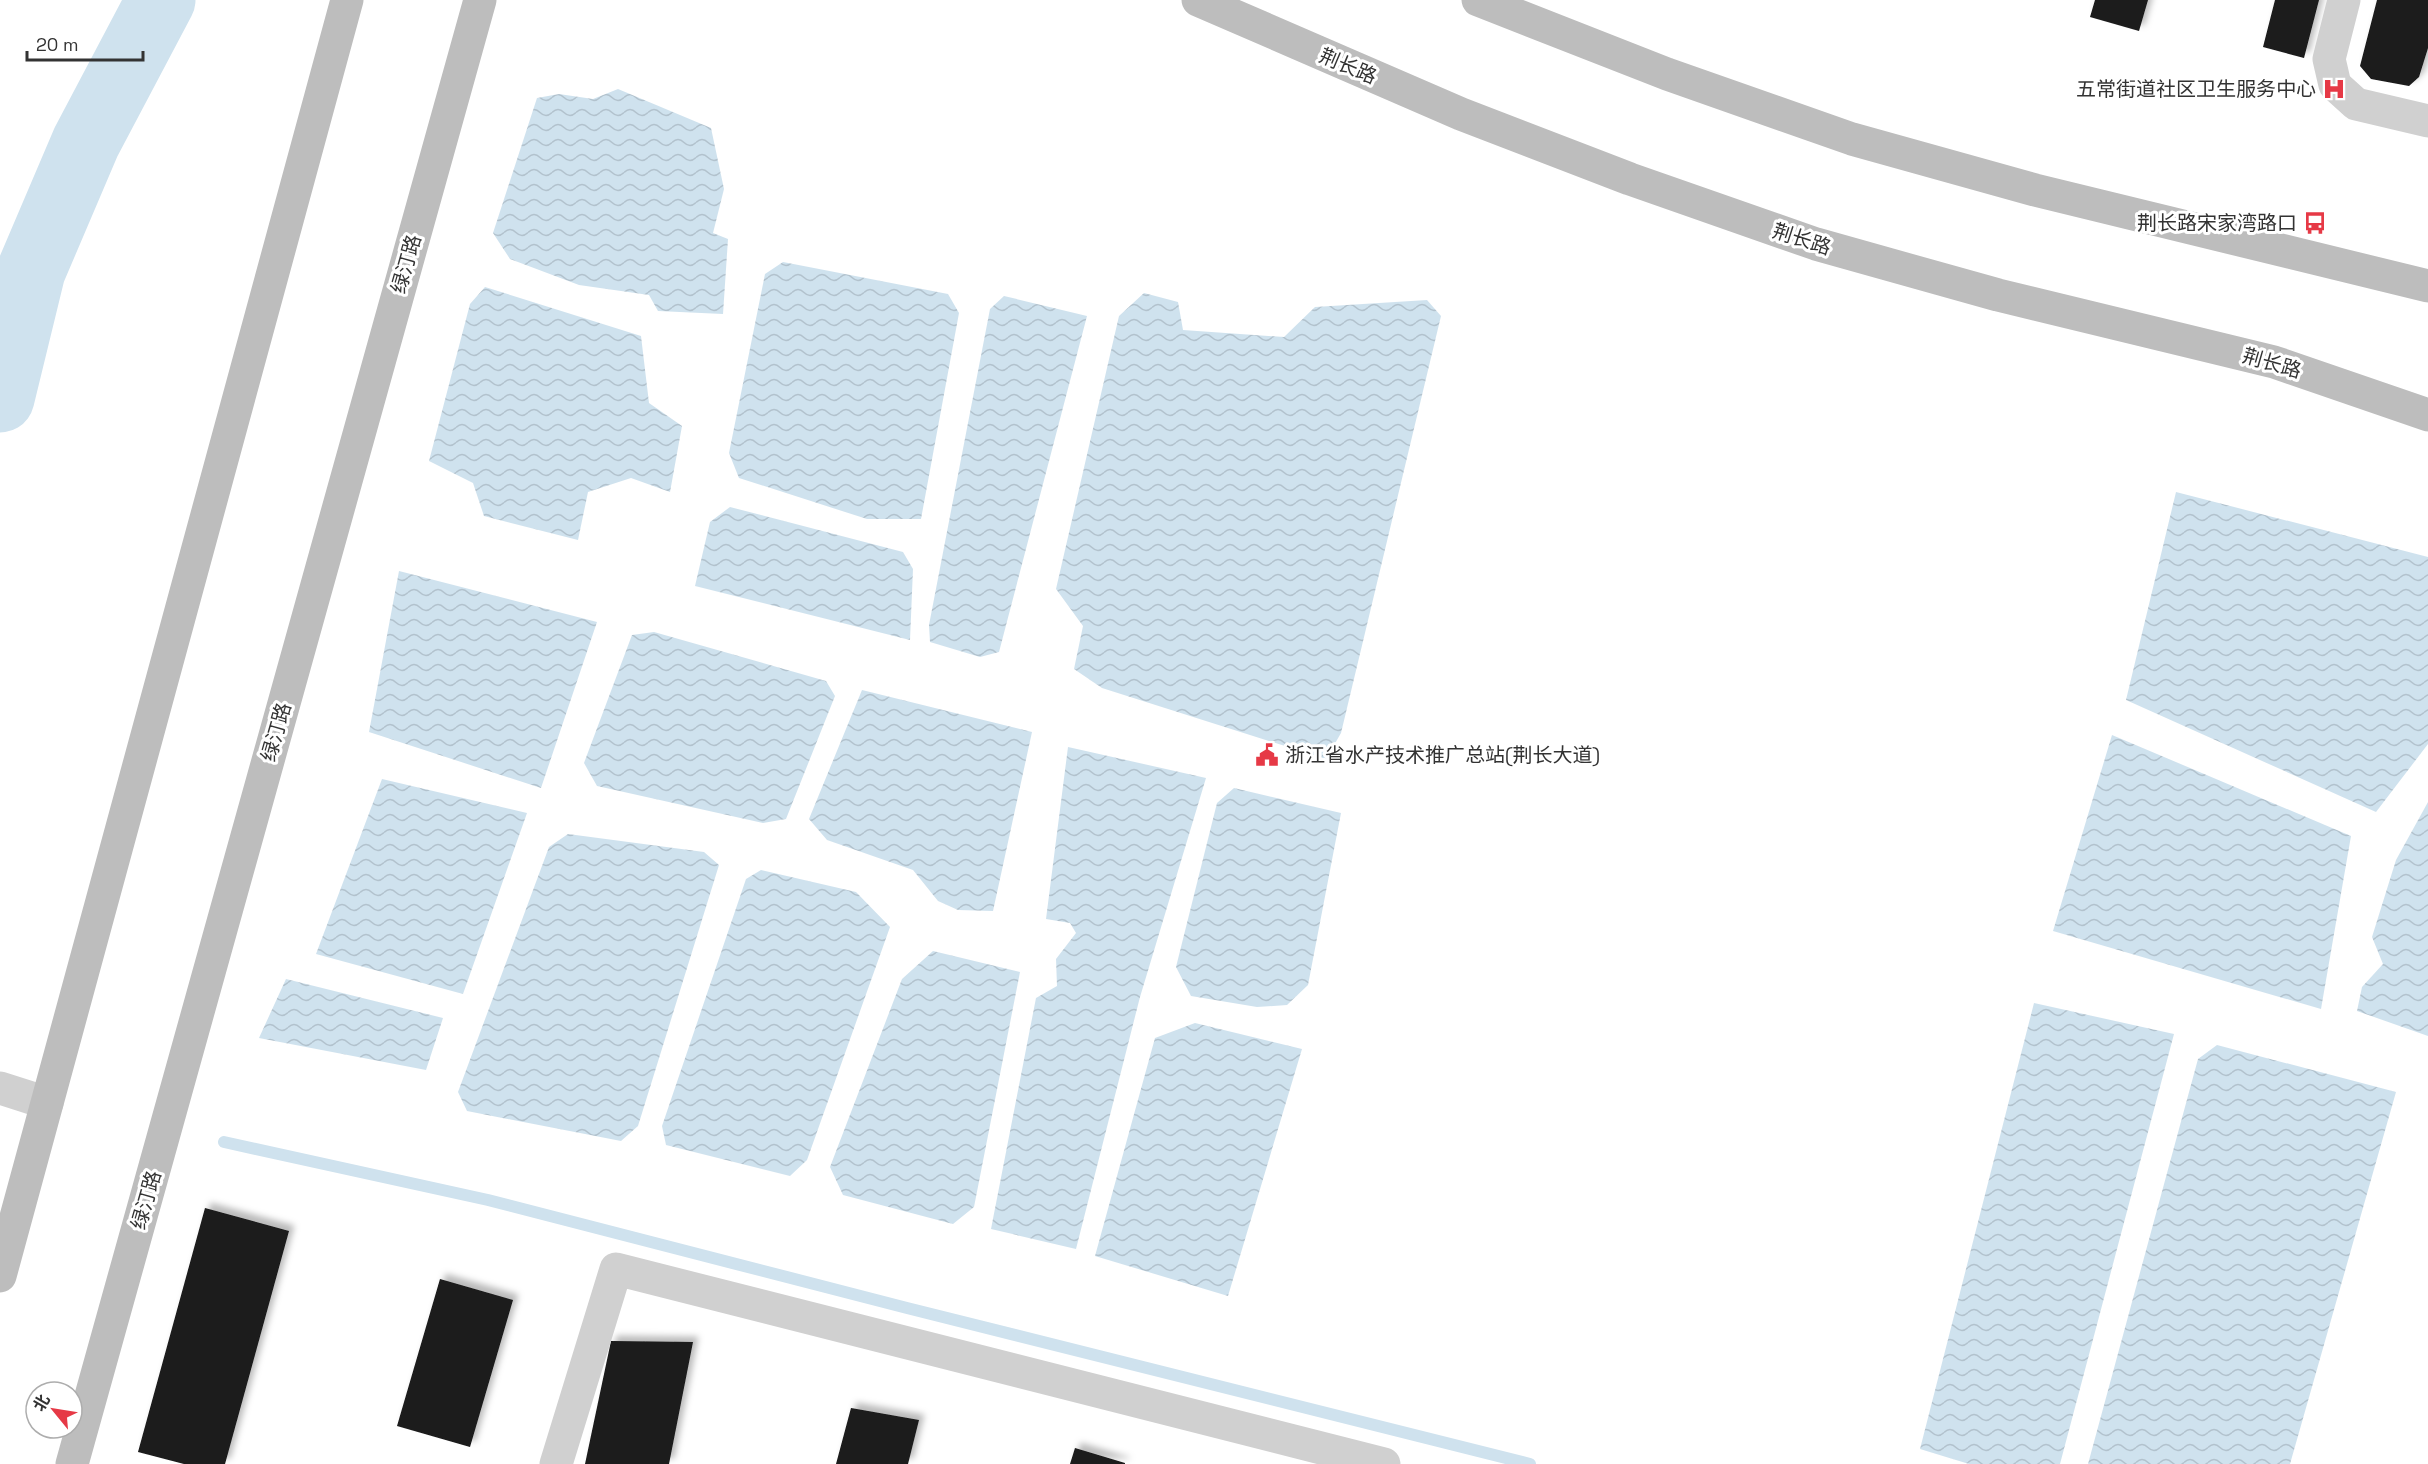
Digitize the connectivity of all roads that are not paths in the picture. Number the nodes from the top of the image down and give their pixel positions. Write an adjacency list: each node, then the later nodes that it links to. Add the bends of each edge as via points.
1 (347, 0): 10 (main road)
2 (480, 0): 12 (main road, 绿汀路)
3 (1198, 0): 8 (main road, 荆长路, via 1461,114 1816,244 1998,295 2274,362)
4 (1478, 0): 7 (main road, via 1667,74 1852,140 2035,190)
5 (2344, 0): 6 (street, via 2329,59 2335,86 2356,104)
6 (2428, 121)
7 (2428, 286)
8 (2428, 415)
9 (0, 1088): 10 (street)
10 (47, 1102): 11 (main road)
11 (0, 1276)
12 (72, 1464)
13 (556, 1464): 14 (street, via 616,1269)
14 (1384, 1464)

